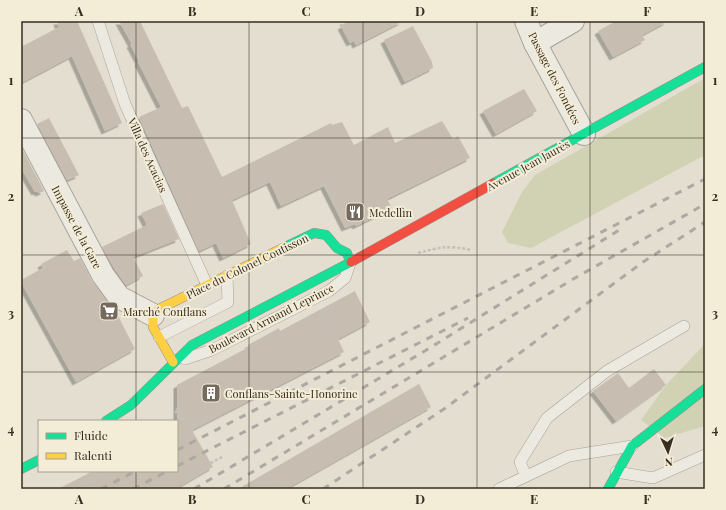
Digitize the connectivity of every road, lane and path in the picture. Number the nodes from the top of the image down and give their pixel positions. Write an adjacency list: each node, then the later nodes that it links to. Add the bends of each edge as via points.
1 (98, 21): 12 (lane, Villa des Acacias, via 125,104)
2 (526, 21): 4 (street, Passage des Fondées)
3 (573, 21): 4 (street)
4 (535, 43): 7 (street, Passage des Fondées)
5 (705, 67): 7 (street, Avenue Jean Jaurès)
6 (21, 120): 14 (street, Impasse de la Gare, via 103,275 119,297)
7 (584, 134): 10 (street, Avenue Jean Jaurès)
8 (471, 250): 9 (path, via 452,246)
9 (417, 253)
10 (350, 261): 11 (street, Place du Colonel Coutisson, via 346,253 337,248 326,235 314,233); 18 (street, via 192,345); 18 (lane, Boulevard Armand Leprince, via 345,278 329,291 212,350)
11 (227, 276): 12 (street, Place du Colonel Coutisson); 17 (lane, via 228,302)
12 (207, 285): 14 (street, Place du Colonel Coutisson, via 159,309)
13 (319, 310): 16 (path)
14 (153, 316): 17 (street, via 153,327)
15 (684, 326): 32 (lane, via 607,371 547,418 520,462)
16 (330, 332)
17 (159, 337): 18 (street)
18 (174, 362): 23 (street, via 150,389)
19 (705, 389): 25 (street)
20 (188, 404): 22 (path, via 175,410 180,420)
21 (202, 409): 24 (path, via 207,420)
22 (193, 414)
23 (108, 420)
24 (178, 435)
25 (632, 446): 31 (street); 32 (lane, via 568,456)
26 (705, 455): 31 (lane, via 653,478)
27 (224, 456): 33 (path)
28 (38, 460): 29 (street)
29 (21, 469)
30 (106, 472): 35 (path)
31 (616, 472): 38 (street)
32 (526, 476): 37 (lane)
33 (184, 477)
34 (276, 481): 36 (path)
35 (73, 489)
36 (260, 489)
37 (499, 489)
38 (608, 489)

